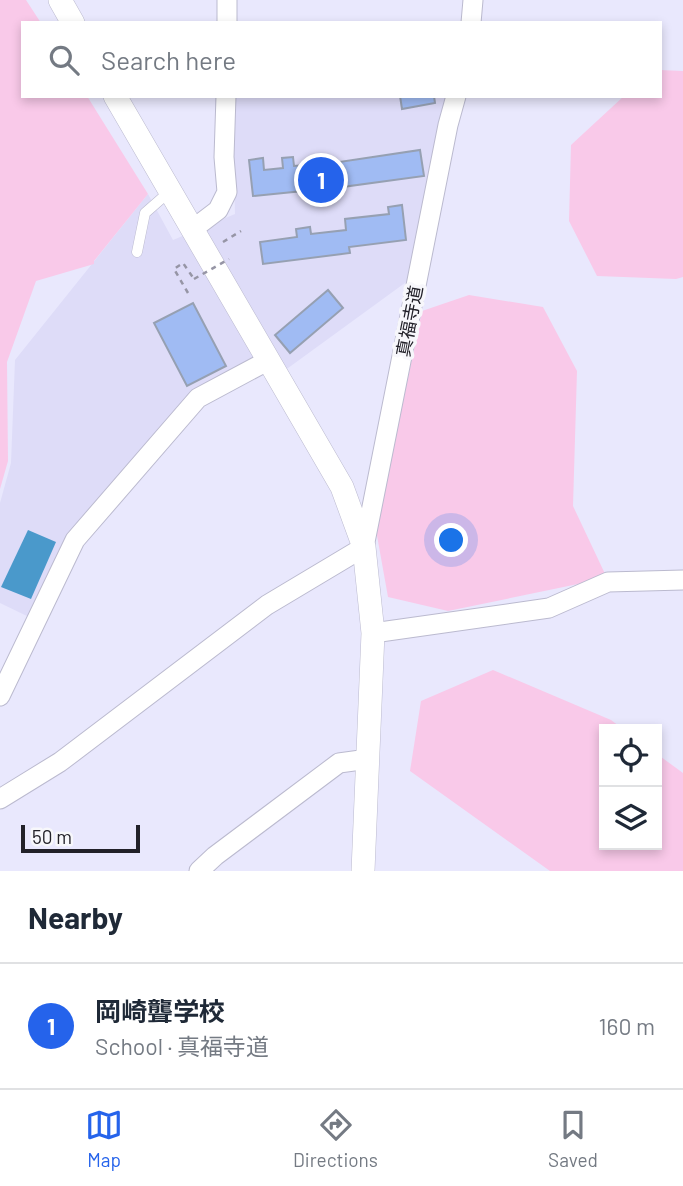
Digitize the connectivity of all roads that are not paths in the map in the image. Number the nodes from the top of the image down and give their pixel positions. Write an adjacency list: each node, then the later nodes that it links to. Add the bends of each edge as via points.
1 (60, 0): 4 (street)
2 (228, 0): 5 (street)
3 (473, 0): 6 (street)
4 (72, 21)
5 (227, 21)
6 (471, 21)
7 (116, 98): 10 (street)
8 (226, 98): 11 (street, via 227,192 218,211)
9 (456, 98): 14 (street, 真福寺道)
10 (170, 192): 11 (street); 12 (lane, via 145,213)
11 (193, 229): 13 (street)
12 (137, 252)
13 (269, 360): 14 (street, via 342,487); 17 (street, via 198,398 75,540)
14 (364, 547): 16 (street); 19 (street, via 267,605 60,762)
15 (683, 580): 16 (street, via 608,582 549,608)
16 (373, 634): 18 (street)
17 (0, 696)
18 (368, 760): 20 (street, via 340,763); 21 (street)
19 (0, 799)
20 (199, 871)
21 (363, 871)

